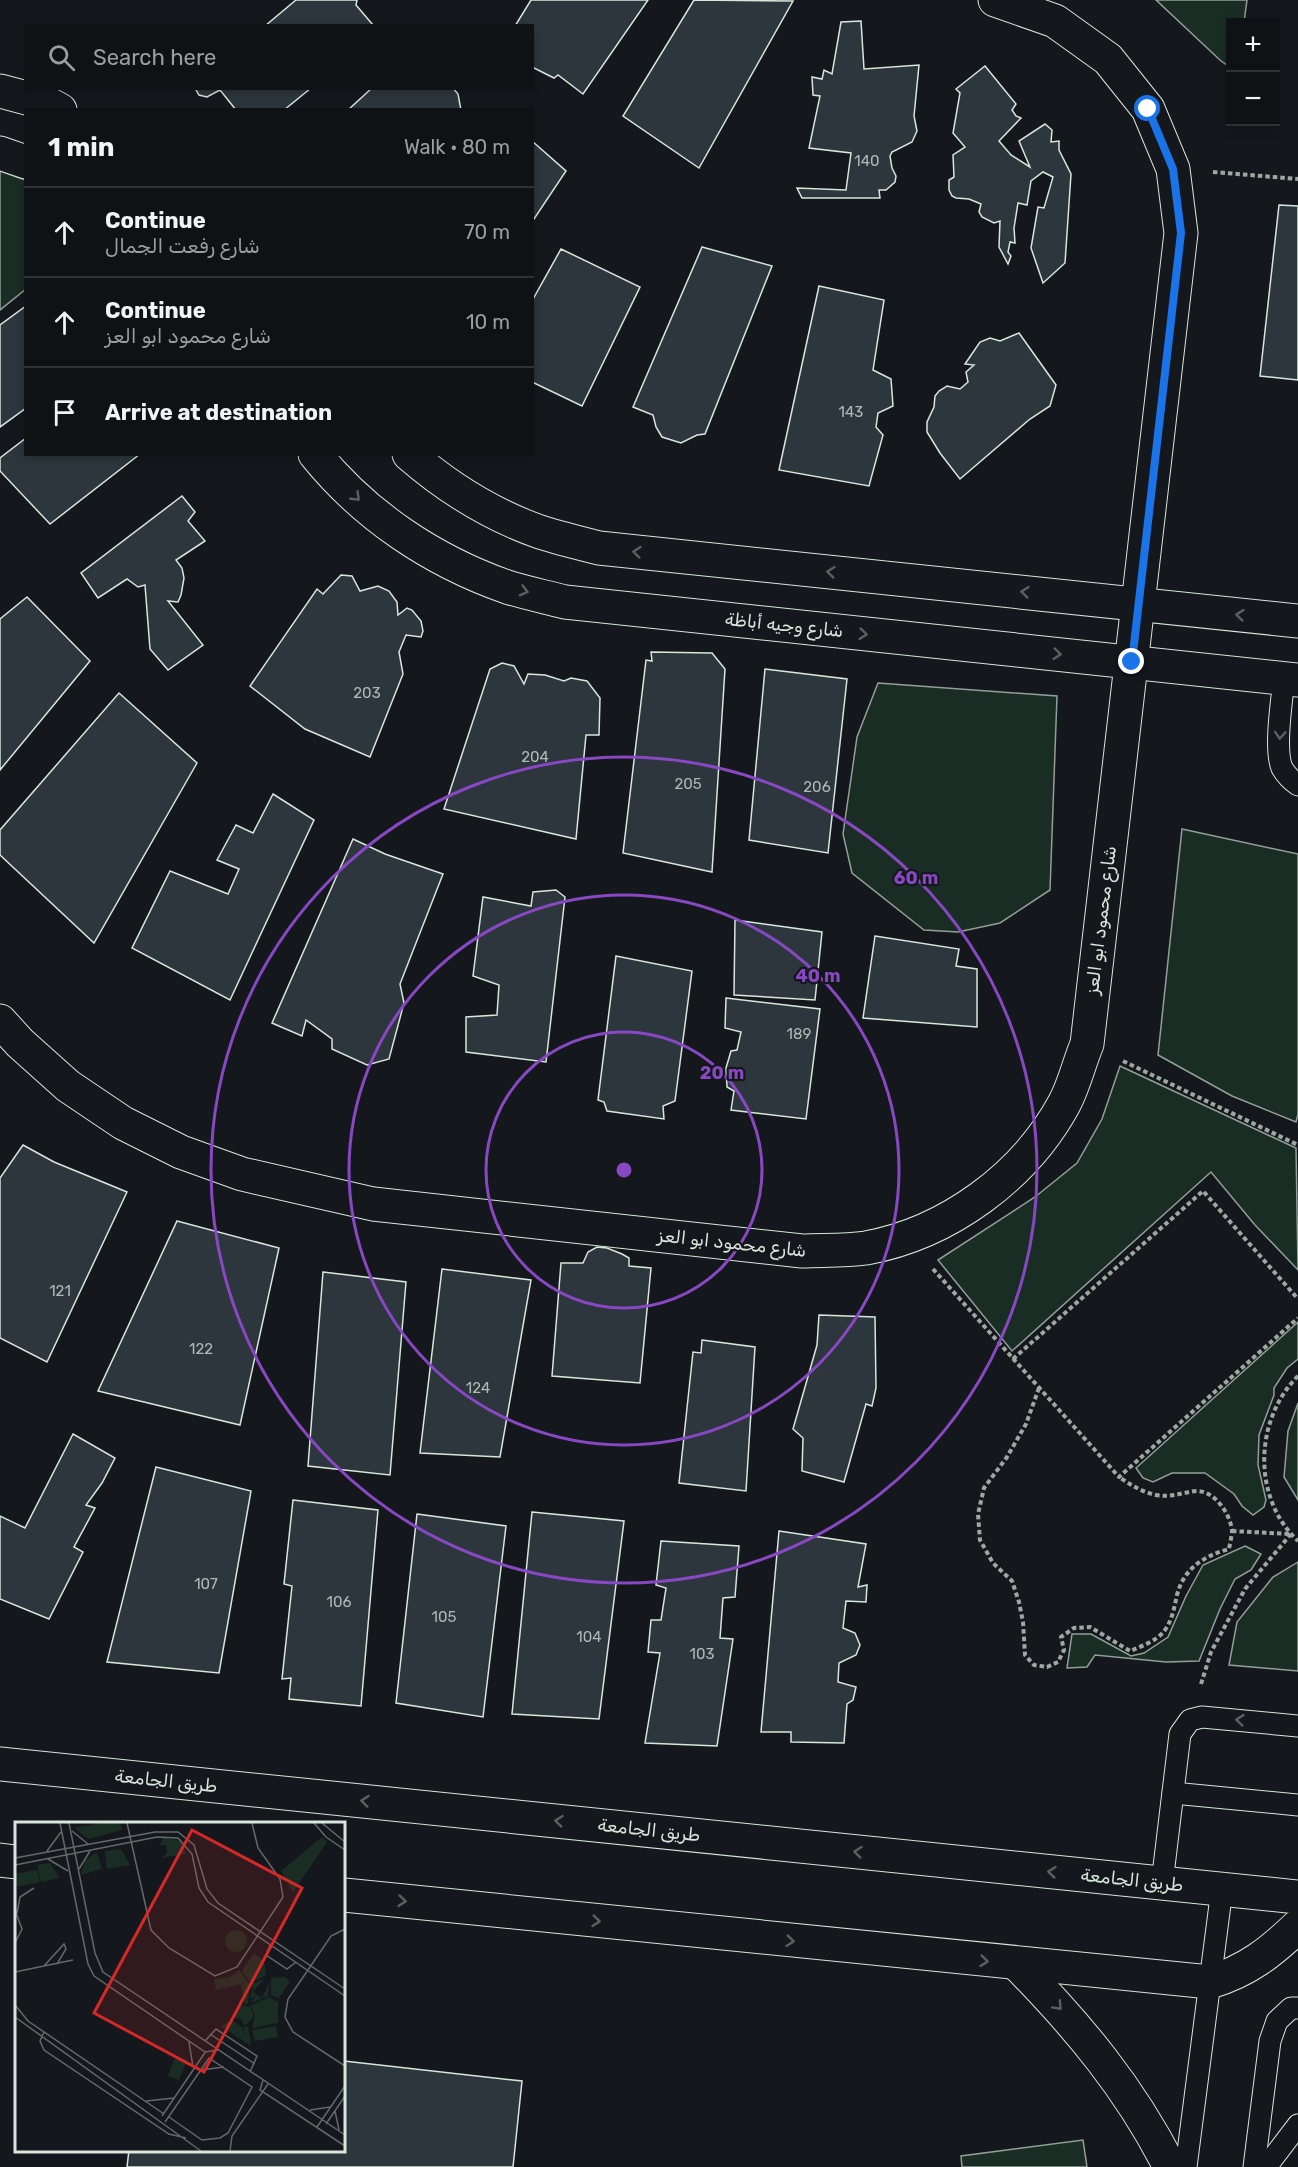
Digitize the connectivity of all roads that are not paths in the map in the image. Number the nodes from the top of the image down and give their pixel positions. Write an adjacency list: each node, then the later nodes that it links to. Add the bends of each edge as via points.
1 (995, 0): 8 (street, شارع محمود ابو العز, via 1055,21 1108,59 1148,109 1173,169 1181,233)
2 (0, 91): 3 (street)
3 (56, 108)
4 (0, 153): 5 (street)
5 (24, 161)
6 (317, 456): 10 (street, شارع وجيه أباظة, one-way to 10, via 359,500 455,566 508,587 565,602)
7 (411, 456): 8 (street, one-way to 7, via 599,548 540,532 484,508)
8 (1138, 604): 9 (street, one-way to 8); 10 (street, شارع محمود ابو العز)
9 (1298, 621)
10 (1132, 662): 11 (street, شارع وجيه أباظة); 13 (street, شارع محمود ابو العز, via 1087,1044 1064,1103 1028,1155 981,1198 926,1230 904,1237 865,1248 802,1251 373,1204 242,1174 181,1152 123,1122 68,1086)
11 (1291, 679): 12 (lane, one-way to 12, via 1279,751 1282,767)
12 (1298, 785)
13 (0, 1021)
14 (1298, 1726): 16 (lane, one-way to 16, via 1202,1717 1190,1720 1180,1734)
15 (0, 1764): 20 (street, طريق الجامعة, one-way to 15)
16 (1173, 1793): 17 (lane); 20 (lane)
17 (1298, 1804)
18 (0, 1860): 19 (street)
19 (15, 1862)
20 (1162, 1883): 21 (street, طريق الجامعة)
21 (1222, 1889): 23 (street, طريق الجامعة); 26 (lane)
22 (345, 1895): 25 (street, one-way to 25)
23 (1298, 1897)
24 (1298, 1926): 26 (street, via 1256,1961 1233,1975)
25 (1017, 1964): 26 (street); 29 (street, one-way to 29, via 1094,2047 1128,2093)
26 (1210, 1982): 30 (lane)
27 (1298, 2008): 31 (lane, via 1291,2008 1277,2021 1270,2042)
28 (1298, 2125): 32 (lane)
29 (1170, 2167)
30 (1186, 2167)
31 (1254, 2167)
32 (1266, 2167)

